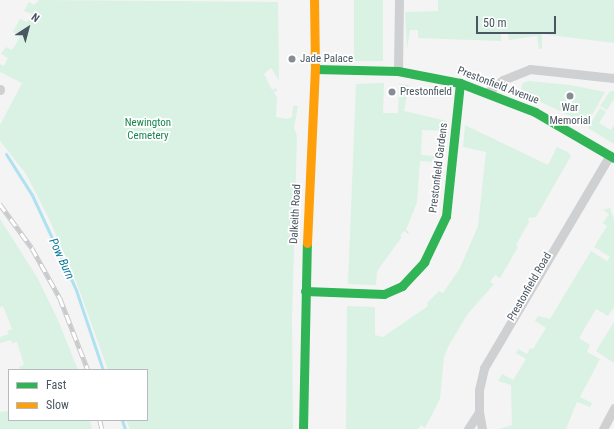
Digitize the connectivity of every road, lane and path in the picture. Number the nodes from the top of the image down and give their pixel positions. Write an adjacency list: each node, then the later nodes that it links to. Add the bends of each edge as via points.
1 (314, 0): 3 (street, Dalkeith Road)
2 (399, 0): 4 (street)
3 (315, 69): 4 (street, Prestonfield Avenue); 9 (street, Dalkeith Road)
4 (398, 71): 6 (street, Prestonfield Avenue)
5 (614, 78): 7 (street, via 530,69 503,80)
6 (460, 83): 7 (street, Prestonfield Avenue); 9 (street, Prestonfield Gardens, via 446,216 424,262 402,286 384,294)
7 (488, 92): 8 (street, Prestonfield Avenue, via 548,118)
8 (612, 157): 11 (street, Prestonfield Road, via 484,368 479,390)
9 (305, 291): 12 (street, Dalkeith Road)
10 (614, 408): 15 (street)
11 (479, 412): 13 (street); 14 (street, Prestonfield Road)
12 (303, 429)
13 (468, 429)
14 (482, 429)
15 (603, 429)

